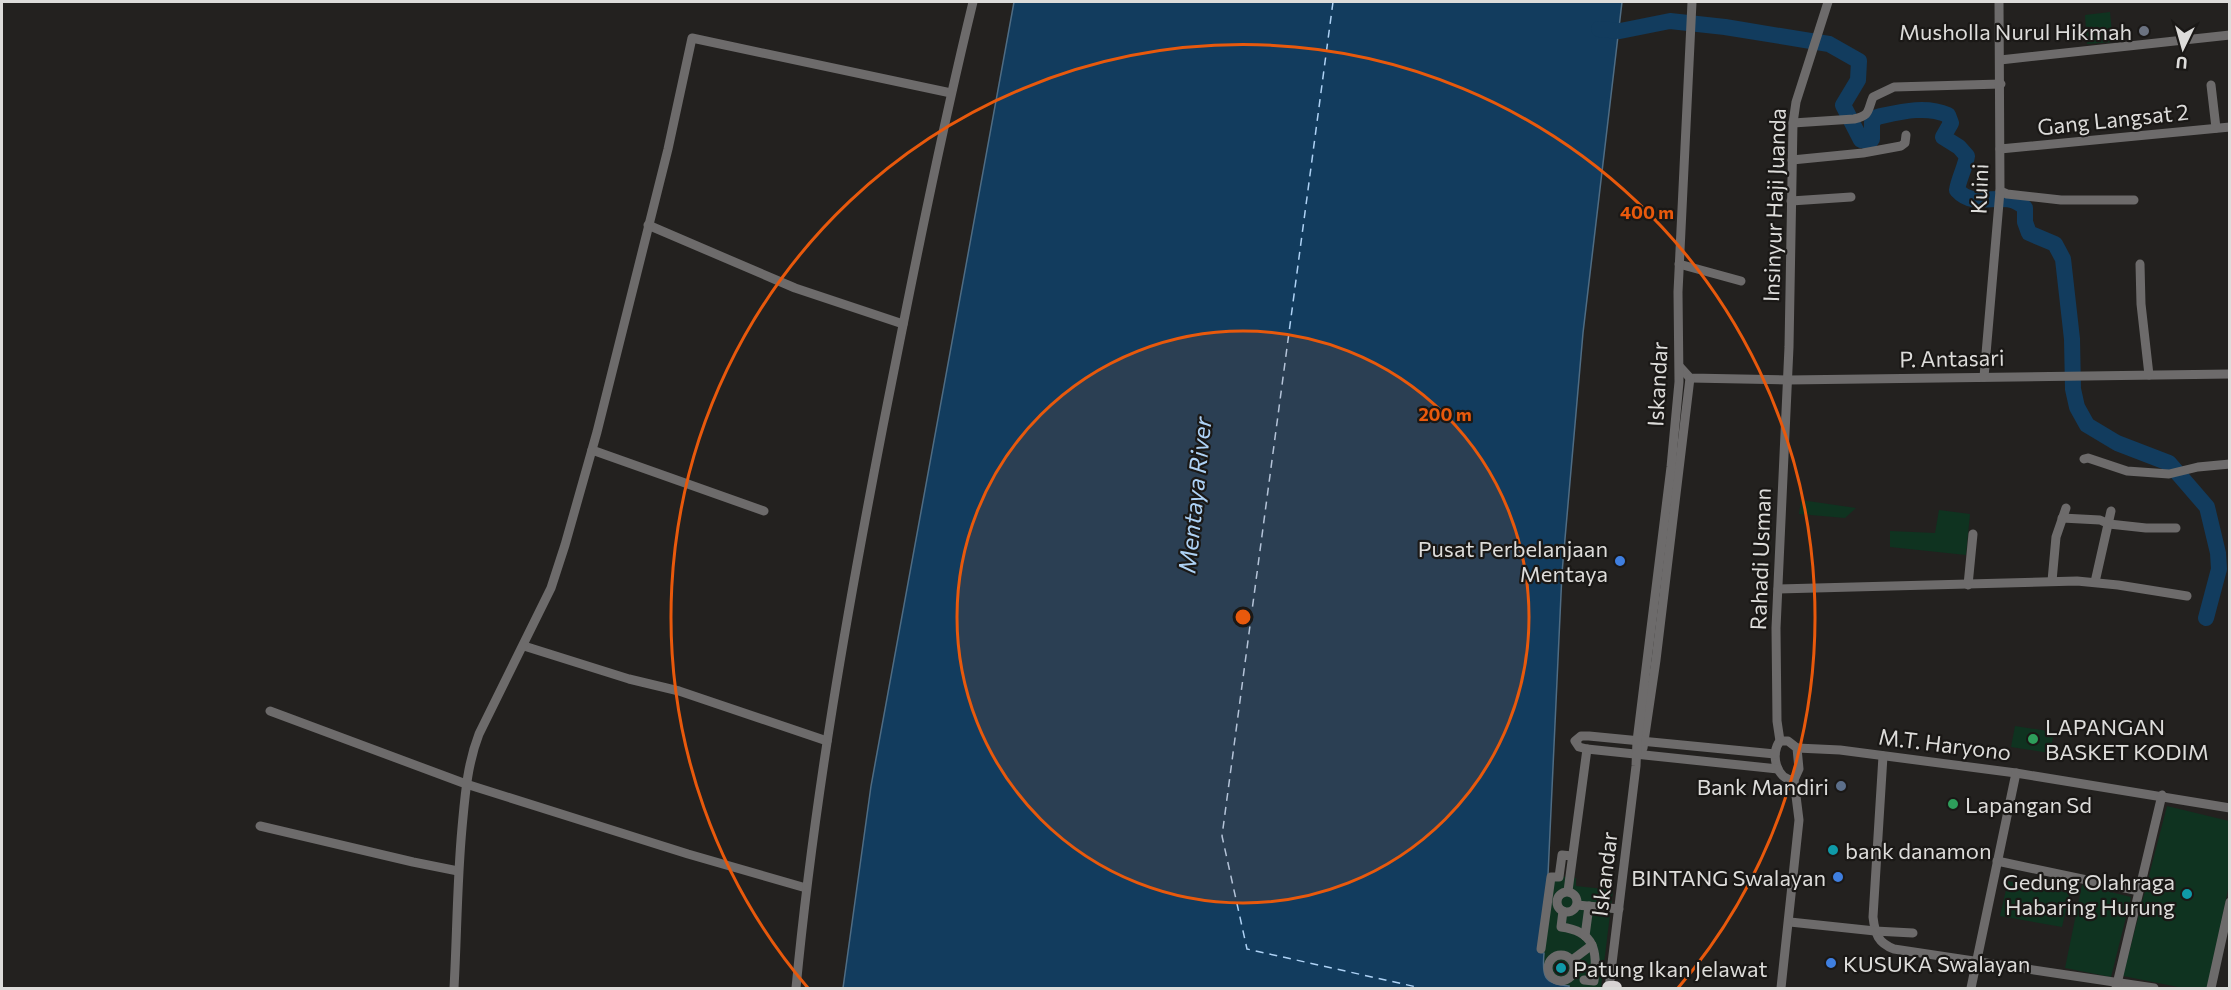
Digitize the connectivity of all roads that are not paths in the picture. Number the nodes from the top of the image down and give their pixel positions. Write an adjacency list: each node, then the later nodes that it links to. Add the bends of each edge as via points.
1 (973, 2): 9 (street)
2 (1692, 2): 21 (street, Iskandar)
3 (1828, 2): 10 (street, Insinyur Haji Juanda)
4 (1999, 2): 6 (street, Kuini)
5 (2229, 35): 6 (street)
6 (2000, 60): 7 (street, Kuini)
7 (2001, 84): 10 (street, via 1889,88 1872,98 1866,115 1854,120); 14 (street, Kuini)
8 (2211, 86): 12 (street)
9 (951, 93): 20 (street, via 692,38); 24 (street)
10 (1793, 123): 15 (street, Insinyur Haji Juanda)
11 (2229, 127): 12 (street, Gang Langsat 2)
12 (2216, 128): 14 (street, Gang Langsat 2)
13 (1906, 135): 15 (street, via 1901,146)
14 (2000, 149): 16 (street, Kuini)
15 (1792, 160): 19 (street, Insinyur Haji Juanda)
16 (1999, 193): 18 (street, via 2061,200); 28 (street, Kuini)
17 (1851, 197): 19 (street)
18 (2134, 200)
19 (1791, 201): 30 (street, Insinyur Haji Juanda)
20 (648, 225): 24 (street, via 784,285); 31 (street)
21 (1679, 264): 23 (street); 25 (street, Iskandar)
22 (2140, 264): 27 (street)
23 (1742, 280)
24 (903, 324): 48 (street)
25 (1680, 367): 29 (street); 49 (street, Iskandar)
26 (2229, 374): 27 (street, P. Antasari)
27 (2149, 375): 28 (street, P. Antasari)
28 (1984, 377): 30 (street, P. Antasari)
29 (1690, 378): 30 (street, P. Antasari); 49 (street, Iskandar, via 1656,660)
30 (1788, 380): 44 (street, Rahadi Usman)
31 (592, 450): 35 (street); 46 (street, via 551,588)
32 (2084, 459): 33 (street, via 2127,471 2179,471)
33 (2229, 464)
34 (2066, 508): 37 (street)
35 (764, 511)
36 (2111, 512): 38 (street)
37 (2062, 518): 38 (street); 41 (street)
38 (2109, 524): 39 (street); 42 (street)
39 (2176, 528)
40 (1973, 534): 43 (street)
41 (2052, 581): 42 (street); 43 (street)
42 (2095, 582): 45 (street)
43 (1968, 585): 44 (street)
44 (1778, 589): 50 (street, Rahadi Usman)
45 (2187, 596)
46 (524, 646): 48 (street, via 680,691); 59 (street, via 480,734)
47 (270, 711): 59 (street)
48 (828, 741): 66 (street)
49 (1640, 741): 52 (street, via 1581,736 1575,741); 53 (street, Iskandar); 54 (street)
50 (1780, 741): 51 (street, via 1788,741); 54 (street)
51 (1797, 748): 55 (street, M.T. Haryono); 58 (street, via 1799,769)
52 (1587, 749): 53 (street); 63 (street)
53 (1639, 754): 56 (street); 72 (street, Iskandar)
54 (1774, 754): 56 (street)
55 (1883, 756): 57 (street, M.T. Haryono); 75 (street)
56 (1778, 769): 58 (street, via 1785,778)
57 (2016, 773): 60 (street, M.T. Haryono); 64 (street)
58 (1794, 780): 74 (street, via 1799,820)
59 (466, 784): 65 (street); 66 (street)
60 (2162, 795): 61 (street, M.T. Haryono); 68 (street)
61 (2229, 808)
62 (260, 826): 65 (street)
63 (1572, 856): 67 (street); 80 (street, via 1562,855 1559,877 1551,877)
64 (1997, 861): 68 (street); 82 (street)
65 (458, 871): 85 (street)
66 (806, 888): 86 (street)
67 (1568, 891): 70 (street, via 1575,895); 73 (street, via 1557,900)
68 (2139, 891): 84 (street)
69 (2229, 902): 79 (street)
70 (1577, 905): 71 (street); 73 (street)
71 (1588, 906): 72 (street); 77 (street)
72 (1619, 909): 87 (street, Iskandar)
73 (1563, 911): 77 (street, via 1561,927)
74 (1790, 922): 75 (street); 88 (street)
75 (1875, 931): 76 (street); 82 (street, via 1880,941 1894,949)
76 (1913, 933)
77 (1585, 936): 78 (street)
78 (1592, 945): 81 (street); 83 (street, via 1597,962 1594,981)
79 (2225, 946): 91 (street)
80 (1541, 949)
81 (1572, 960)
82 (1977, 960): 84 (street); 89 (street)
83 (1584, 980)
84 (2117, 985): 90 (street)
85 (454, 988)
86 (796, 988)
87 (1612, 988)
88 (1781, 988)
89 (1971, 988)
90 (2154, 988)
91 (2211, 988)

